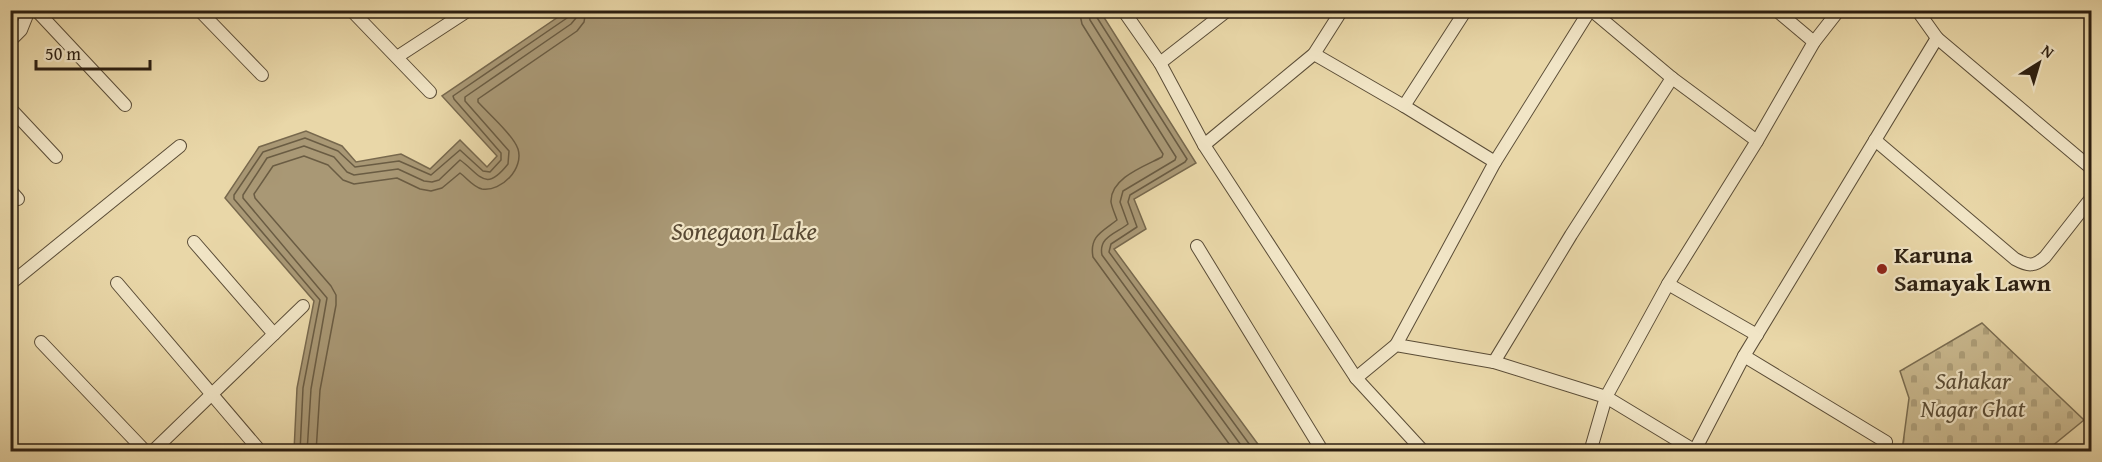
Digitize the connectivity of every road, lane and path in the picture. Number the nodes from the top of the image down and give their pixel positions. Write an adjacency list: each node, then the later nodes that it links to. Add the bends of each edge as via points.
1 (29, 10): 15 (street, via 21,30)
2 (36, 10): 23 (street)
3 (199, 10): 20 (street)
4 (351, 10): 18 (street)
5 (469, 10): 18 (street)
6 (1123, 10): 19 (street)
7 (1228, 10): 19 (street)
8 (1342, 10): 17 (street)
9 (1466, 10): 24 (street)
10 (1591, 10): 21 (street); 31 (street)
11 (1776, 10): 16 (street)
12 (1839, 10): 16 (street)
13 (1917, 10): 14 (street)
14 (1936, 38): 26 (street); 32 (street)
15 (10, 41)
16 (1814, 42): 27 (street)
17 (1314, 54): 24 (street); 28 (street)
18 (397, 57): 22 (street)
19 (1160, 63): 28 (street)
20 (262, 75)
21 (1672, 78): 27 (street); 45 (street)
22 (430, 92)
23 (125, 105)
24 (1404, 106): 31 (street)
25 (10, 108): 30 (street)
26 (1875, 140): 33 (street, via 2015,260 2027,266 2037,265 2045,257); 41 (street)
27 (1757, 141): 38 (street)
28 (1204, 145): 46 (street)
29 (180, 146): 37 (street)
30 (56, 157)
31 (1495, 162): 43 (street)
32 (2091, 169)
33 (2091, 197)
34 (194, 242): 40 (street)
35 (1197, 246): 55 (street)
36 (117, 283): 47 (street)
37 (10, 284)
38 (1668, 284): 41 (street); 48 (street)
39 (303, 306): 40 (street)
40 (274, 334): 47 (street)
41 (1757, 335): 44 (street)
42 (41, 342): 52 (street)
43 (1396, 345): 45 (street); 46 (street)
44 (1744, 356): 49 (street); 51 (street)
45 (1494, 362): 48 (street)
46 (1356, 378): 50 (street)
47 (213, 392): 53 (street); 54 (street)
48 (1606, 397): 51 (street); 56 (street)
49 (1886, 442)
50 (1416, 449)
51 (1696, 451)
52 (146, 452)
53 (152, 452)
54 (261, 452)
55 (1323, 452)
56 (1590, 452)

